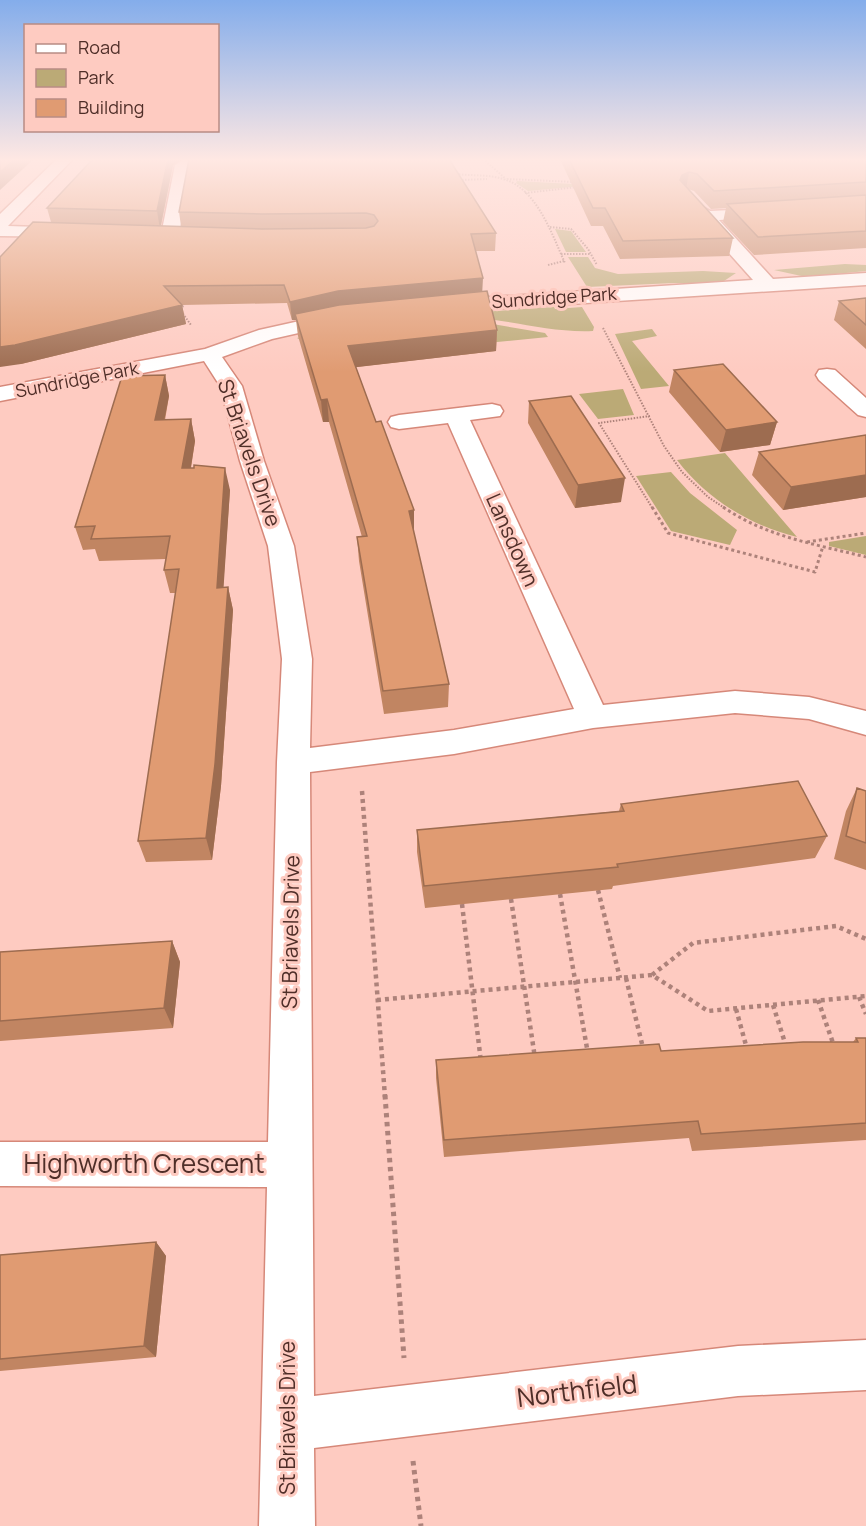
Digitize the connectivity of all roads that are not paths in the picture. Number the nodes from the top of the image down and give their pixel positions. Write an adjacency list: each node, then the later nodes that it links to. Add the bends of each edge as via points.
1 (171, 230): 6 (street)
2 (719, 230): 9 (street)
3 (0, 231): 4 (street)
4 (91, 233)
5 (147, 235): 6 (street)
6 (170, 235): 7 (street)
7 (192, 237)
8 (866, 279): 9 (street, Sundridge Park)
9 (768, 285): 10 (street, Sundridge Park)
10 (424, 308)
11 (364, 315): 12 (street, Sundridge Park, via 266,334)
12 (210, 354): 14 (street, Sundridge Park); 21 (street, St Briavels Drive, via 231,386 281,546 297,658)
13 (827, 375): 15 (street)
14 (0, 394)
15 (861, 400)
16 (492, 411): 17 (street)
17 (456, 415): 18 (street); 19 (street, Lansdown)
18 (399, 422)
19 (593, 717): 20 (street, via 735,702 809,708); 21 (street, via 454,742)
20 (866, 723)
21 (293, 762): 23 (street, St Briavels Drive)
22 (0, 1164): 23 (street, Highworth Crescent)
23 (289, 1165): 25 (street, St Briavels Drive)
24 (866, 1365): 25 (street, Northfield, via 738,1371)
25 (288, 1425): 26 (street, St Briavels Drive)
26 (287, 1526)

